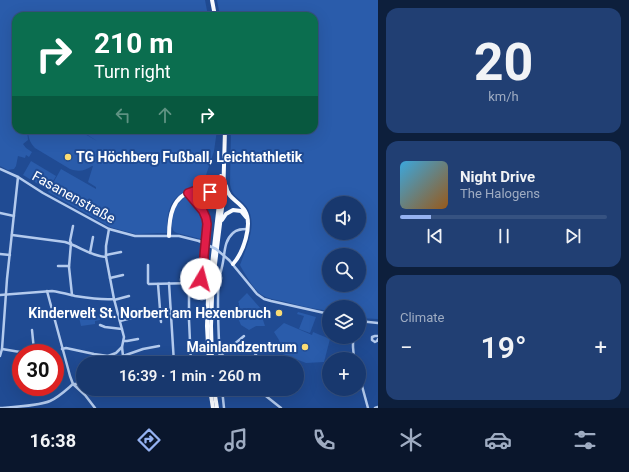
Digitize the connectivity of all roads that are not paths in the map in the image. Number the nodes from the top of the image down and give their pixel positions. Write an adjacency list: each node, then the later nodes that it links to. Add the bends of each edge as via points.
1 (212, 0): 2 (main road)
2 (214, 12)
3 (225, 134): 4 (main road)
4 (225, 166): 6 (main road); 8 (main road, via 216,186)
5 (0, 169): 7 (street, Fasanenstraße)
6 (224, 174): 10 (main road); 13 (main road, via 228,194 245,211); 15 (main road)
7 (18, 177): 12 (street); 16 (street, Fasanenstraße)
8 (204, 190): 9 (main road); 10 (main road, via 213,194)
9 (188, 193): 19 (main road, via 179,199 171,212); 34 (street, via 203,211 207,224 203,276 198,282)
10 (219, 206): 67 (main road, via 208,299)
11 (0, 213): 12 (street)
12 (14, 216): 18 (street)
13 (247, 218): 15 (main road, via 241,211 233,210 226,214); 17 (main road)
14 (73, 226): 21 (street)
15 (220, 226): 68 (main road, via 212,298)
16 (109, 229): 19 (street, Fasanenstraße, via 135,236); 26 (street)
17 (247, 229): 27 (main road, via 244,245); 69 (street, via 233,232 225,246 219,280)
18 (12, 235): 21 (street); 25 (street)
19 (169, 236): 27 (street, Fasanenstraße, bridge, via 186,237 211,246)
20 (93, 237): 23 (street)
21 (71, 244): 23 (street); 30 (street)
22 (121, 252): 26 (street)
23 (90, 253): 26 (street)
24 (0, 254): 25 (street)
25 (10, 255): 37 (street)
26 (106, 256): 32 (street)
27 (233, 264): 42 (street, Fasanenstraße, via 264,299)
28 (148, 265): 35 (street, via 148,283)
29 (58, 266): 30 (street)
30 (70, 266): 39 (street)
31 (123, 275): 32 (street)
32 (110, 278): 41 (street)
33 (169, 283): 34 (street); 35 (street); 65 (street)
34 (189, 283): 66 (street)
35 (158, 284): 45 (street)
36 (47, 291): 37 (street); 39 (street); 55 (street)
37 (6, 294): 38 (street); 59 (street)
38 (0, 295)
39 (72, 295): 41 (street)
40 (129, 296): 41 (street)
41 (114, 299): 44 (street)
42 (322, 312)
43 (136, 317): 44 (street)
44 (120, 321): 49 (street)
45 (161, 322)
46 (366, 322): 47 (street)
47 (378, 323)
48 (100, 324): 49 (street)
49 (122, 329): 53 (street)
50 (32, 330): 54 (street)
51 (244, 336): 69 (street)
52 (138, 339): 53 (street)
53 (124, 341): 57 (street)
54 (33, 344)
55 (61, 344)
56 (159, 346): 64 (street)
57 (122, 347): 63 (street); 64 (street)
58 (64, 348): 63 (street)
59 (2, 350): 60 (street); 61 (street)
60 (12, 351)
61 (0, 356)
62 (64, 356): 70 (street)
63 (108, 356)
64 (123, 356)
65 (174, 356)
66 (191, 356)
67 (209, 356)
68 (212, 356)
69 (220, 356)
70 (73, 384): 76 (street, via 49,401); 77 (street)
71 (212, 396): 78 (main road)
72 (214, 396): 79 (main road)
73 (223, 396): 80 (street)
74 (266, 396): 81 (street)
75 (365, 396): 82 (street)
76 (0, 408)
77 (95, 408)
78 (213, 408)
79 (217, 408)
80 (224, 408)
81 (281, 408)
82 (368, 408)

